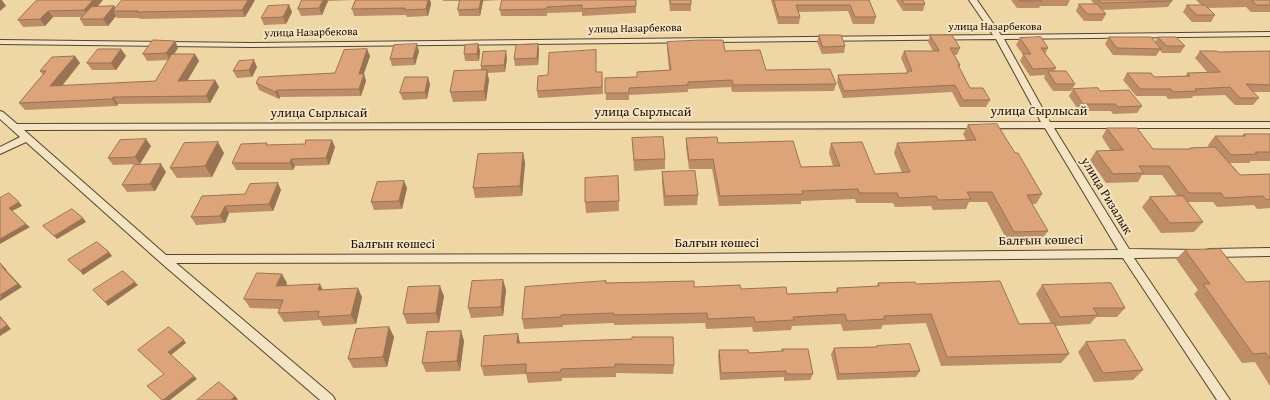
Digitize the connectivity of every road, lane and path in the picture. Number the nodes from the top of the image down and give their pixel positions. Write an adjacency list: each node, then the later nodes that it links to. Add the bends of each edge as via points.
1 (973, 0): 3 (street, улица Ризалык)
2 (1270, 34): 3 (street, улица Назарбекова)
3 (999, 38): 4 (street, улица Назарбекова, via 252,45); 7 (street, улица Ризалык)
4 (0, 42)
5 (0, 114): 8 (street)
6 (1270, 125): 7 (street, улица Сырлысай)
7 (1048, 126): 8 (street, улица Сырлысай); 12 (street, улица Ризалык)
8 (17, 127): 9 (street)
9 (27, 137): 10 (street); 13 (street)
10 (0, 150)
11 (1270, 252): 12 (street, Балғын көшесі)
12 (1126, 254): 13 (street, Балғын көшесі); 15 (street, улица Ризалык)
13 (164, 259): 14 (street)
14 (329, 400)
15 (1224, 400)

